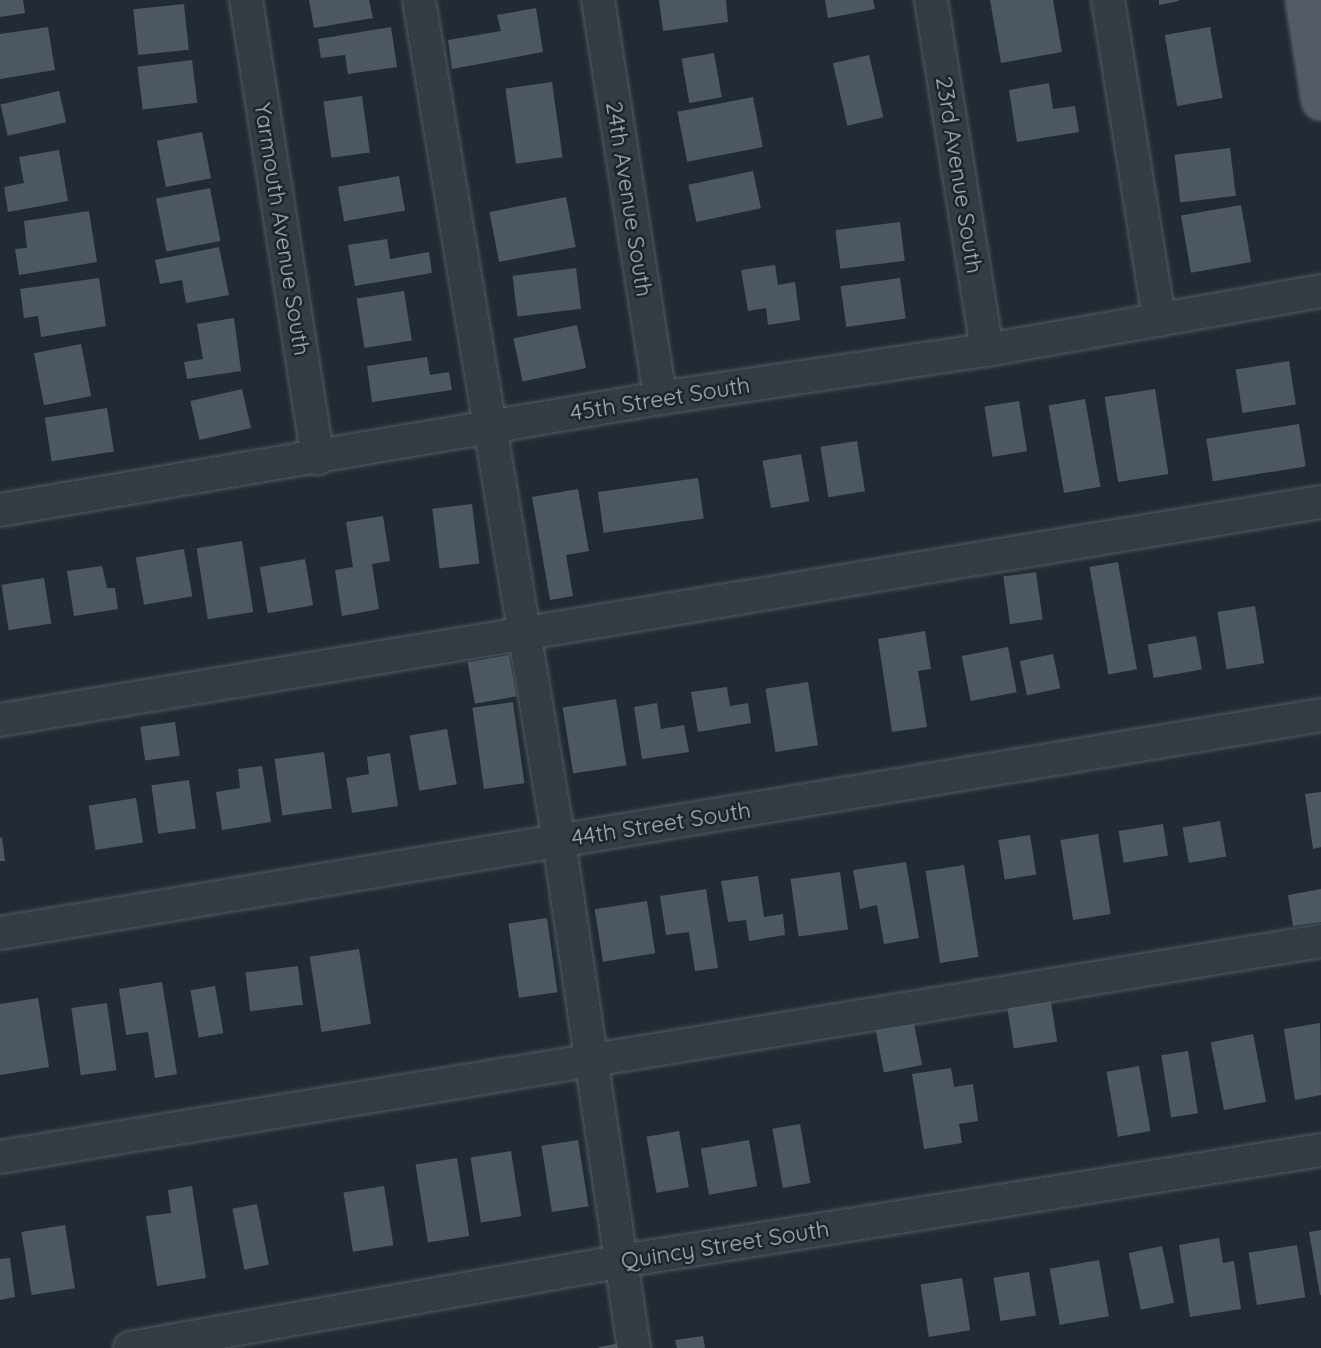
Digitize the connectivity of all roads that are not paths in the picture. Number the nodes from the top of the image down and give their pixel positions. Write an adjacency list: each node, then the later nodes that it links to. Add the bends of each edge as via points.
1 (246, 0): 13 (street, Yarmouth Avenue South)
2 (419, 0): 12 (street)
3 (598, 0): 11 (street, 24th Avenue South)
4 (930, 0): 10 (street, 23rd Avenue South)
5 (1108, 0): 9 (street)
6 (1305, 0): 7 (main road)
7 (1321, 101)
8 (1321, 291): 9 (street, 45th Street South)
9 (1159, 320): 10 (street, 45th Street South)
10 (987, 350): 11 (street, 45th Street South)
11 (660, 398): 12 (street, 45th Street South)
12 (488, 428): 13 (street, 45th Street South); 16 (street)
13 (318, 458): 15 (street, 45th Street South)
14 (1321, 502): 16 (street)
15 (0, 510)
16 (524, 634): 18 (street); 19 (street)
17 (1321, 715): 19 (street, 44th Street South)
18 (0, 720)
19 (559, 841): 20 (street, 44th Street South); 22 (street)
20 (0, 933)
21 (1321, 941): 22 (street)
22 (592, 1060): 24 (street); 25 (street)
23 (1321, 1150): 25 (street, Quincy Street South)
24 (0, 1157)
25 (622, 1261): 26 (street, Quincy Street South); 27 (street)
26 (130, 1348)
27 (634, 1348)

